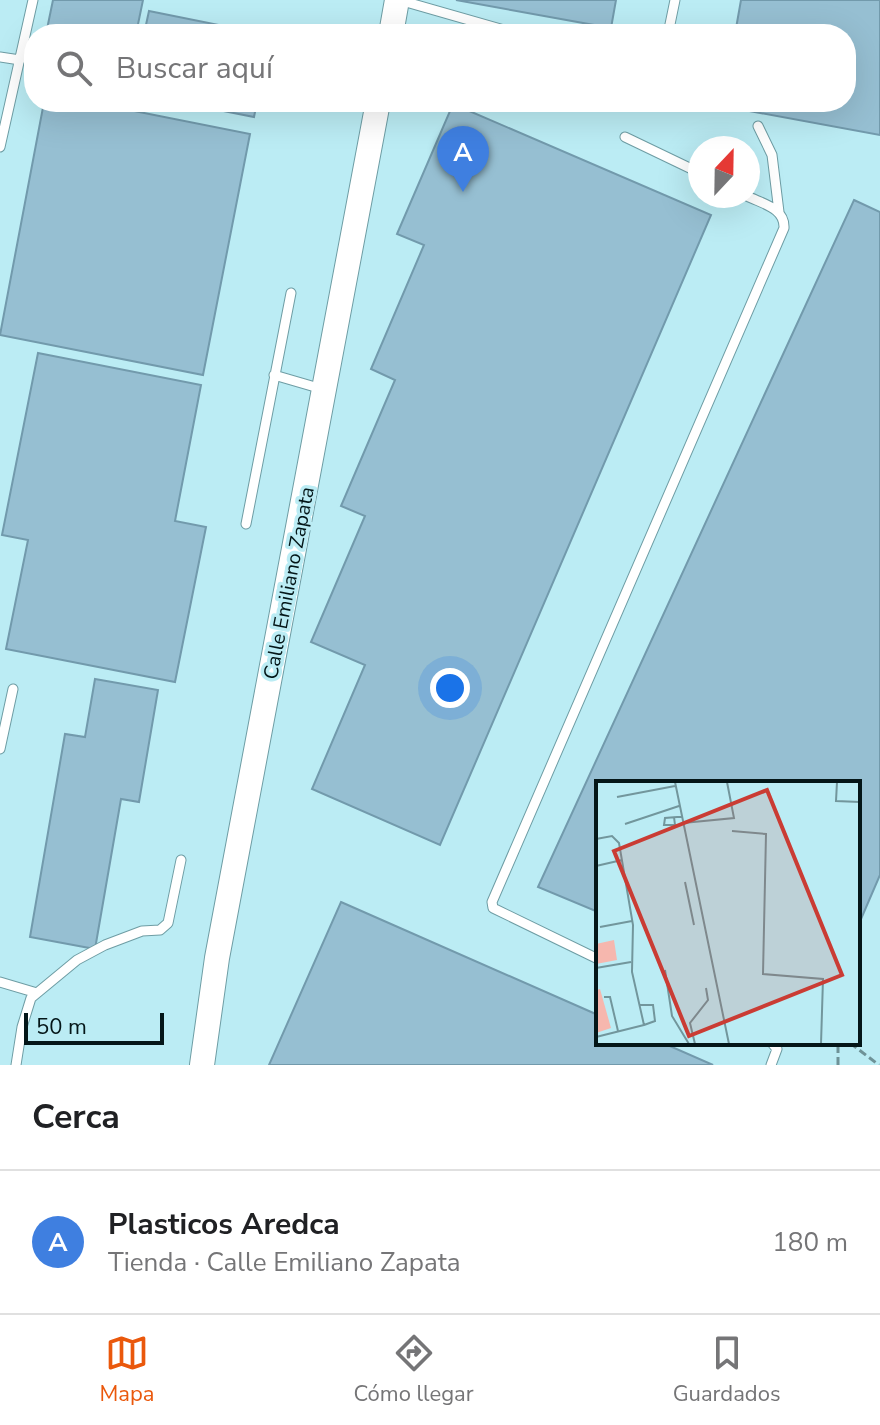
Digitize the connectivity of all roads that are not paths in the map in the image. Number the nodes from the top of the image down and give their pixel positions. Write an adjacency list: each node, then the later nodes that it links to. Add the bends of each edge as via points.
1 (33, 0): 4 (lane)
2 (398, 0): 5 (street); 6 (lane)
3 (675, 0): 7 (lane)
4 (28, 24)
5 (393, 24)
6 (483, 24)
7 (670, 24)
8 (24, 42): 10 (lane)
9 (0, 57): 10 (lane)
10 (20, 60): 14 (lane)
11 (376, 112): 20 (street, Calle Emiliano Zapata)
12 (758, 126): 17 (lane, via 772,155)
13 (625, 137): 15 (lane)
14 (0, 147)
15 (688, 167)
16 (760, 202): 17 (lane)
17 (779, 212): 25 (lane, via 784,228 492,902 493,908)
18 (291, 293): 19 (lane)
19 (274, 375): 20 (lane); 21 (lane)
20 (325, 390): 30 (street, Calle Emiliano Zapata, via 217,958)
21 (246, 524)
22 (13, 689): 23 (lane)
23 (0, 749)
24 (181, 860): 27 (lane, via 168,923 77,960)
25 (596, 958)
26 (0, 982): 27 (lane)
27 (37, 993): 29 (lane, via 22,1027)
28 (773, 1045): 31 (lane, via 777,1050)
29 (16, 1065)
30 (202, 1065)
31 (771, 1065)

